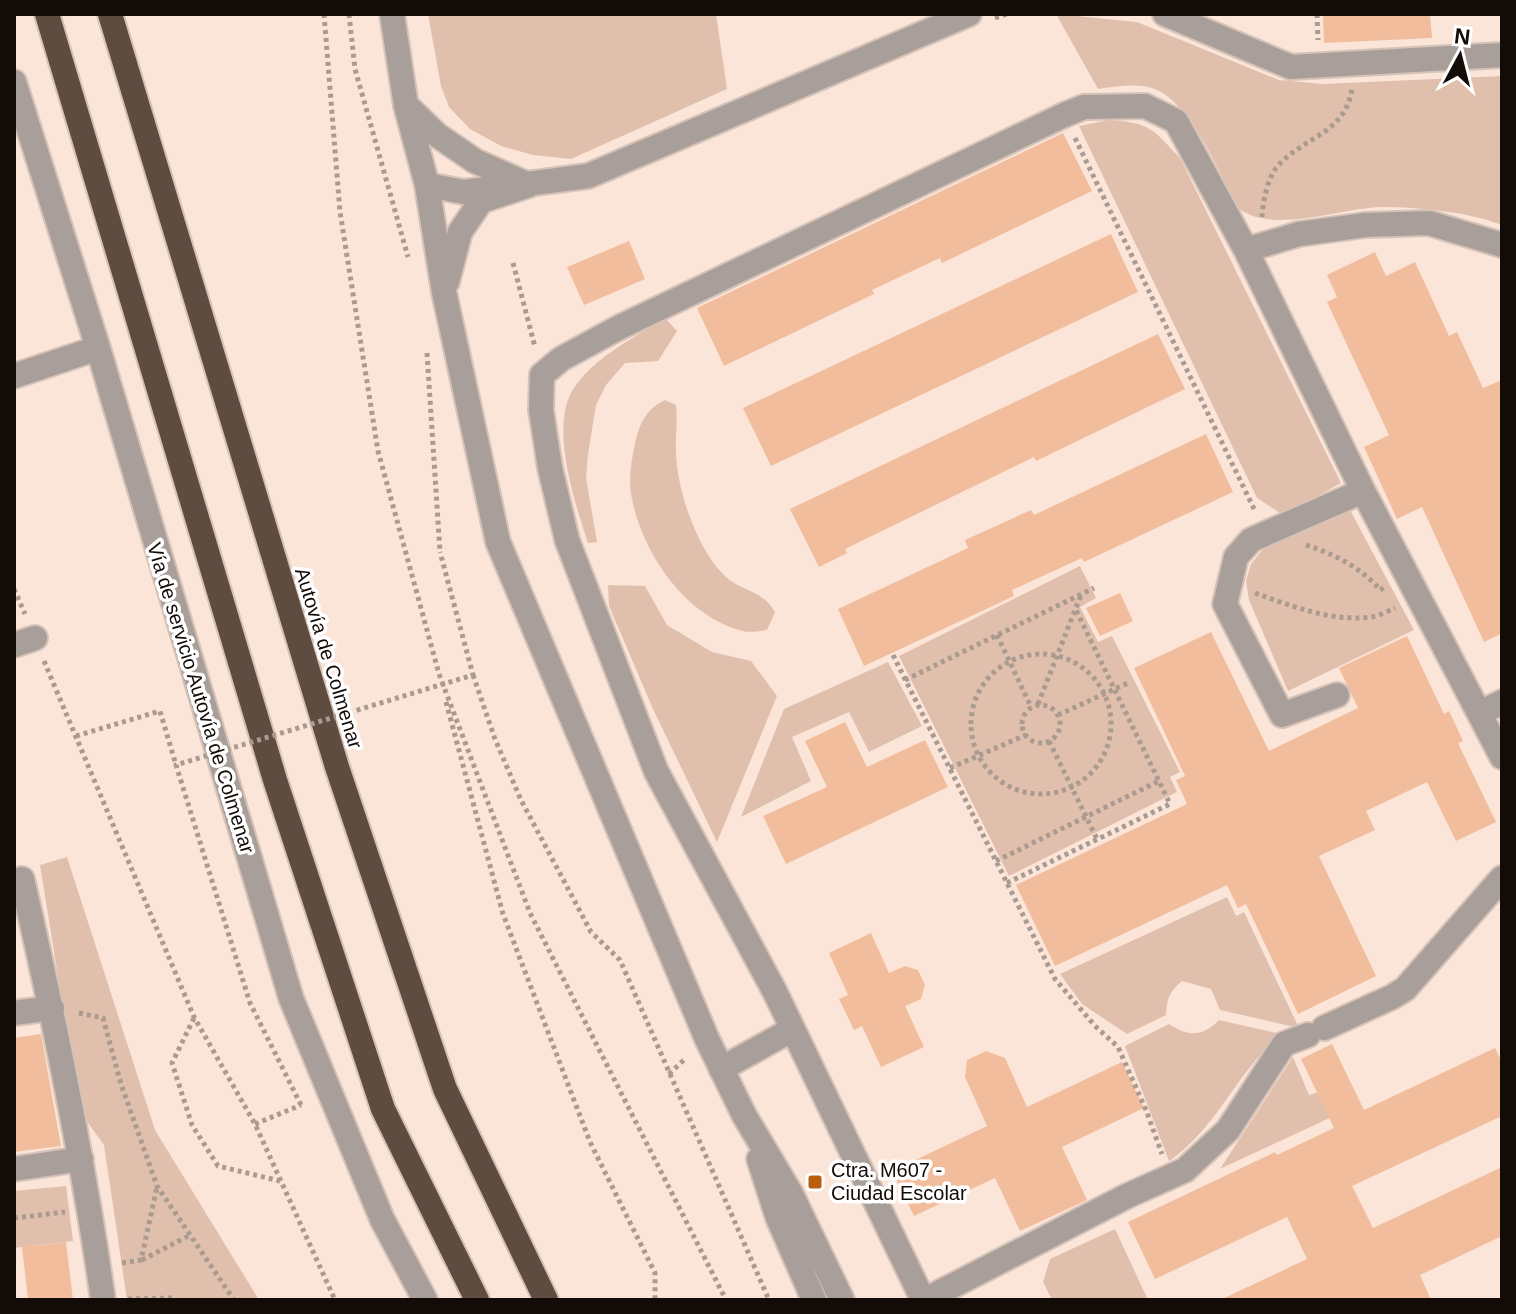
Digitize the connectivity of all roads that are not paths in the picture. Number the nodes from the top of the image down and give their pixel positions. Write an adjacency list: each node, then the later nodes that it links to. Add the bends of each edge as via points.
1 (47, 14): 31 (highway, via 275,780 383,1109)
2 (392, 14): 8 (street)
3 (969, 14): 10 (street, via 588,176)
4 (1165, 14): 6 (street, via 1291,67)
5 (111, 17): 32 (highway, Autovía de Colmenar, via 337,767 445,1089)
6 (1502, 55)
7 (14, 82): 14 (street, Vía de servicio Autovía de Colmenar)
8 (406, 106): 9 (street); 10 (street, via 475,161)
9 (427, 185): 10 (street, via 464,192); 13 (street)
10 (529, 185): 13 (street, via 481,201 460,232)
11 (1502, 245): 12 (street, via 1429,223 1299,234)
12 (1246, 250): 16 (street); 24 (street, via 1176,121 1145,106 1084,107 618,328 542,375 541,410 567,540 656,771)
13 (444, 292): 25 (street, via 498,542)
14 (98, 348): 15 (street); 30 (street, Vía de servicio Autovía de Colmenar, via 291,998 382,1219)
15 (14, 376)
16 (1363, 491): 17 (street, via 1251,540 1236,557 1225,604 1282,715); 18 (street, via 1418,597)
17 (1337, 695)
18 (1491, 707): 19 (street)
19 (1502, 757)
20 (1502, 878): 35 (street, via 1405,989 1284,1044 1228,1130 1185,1170)
21 (22, 879): 22 (street)
22 (52, 1008): 23 (street); 27 (street)
23 (14, 1013)
24 (793, 1029): 25 (street); 35 (street)
25 (721, 1069): 26 (street)
26 (744, 1115): 33 (street, via 778,1218); 34 (street, via 791,1194)
27 (81, 1159): 28 (street); 29 (street)
28 (14, 1169)
29 (103, 1300)
30 (425, 1300)
31 (477, 1300)
32 (546, 1300)
33 (814, 1300)
34 (842, 1300)
35 (924, 1300)

